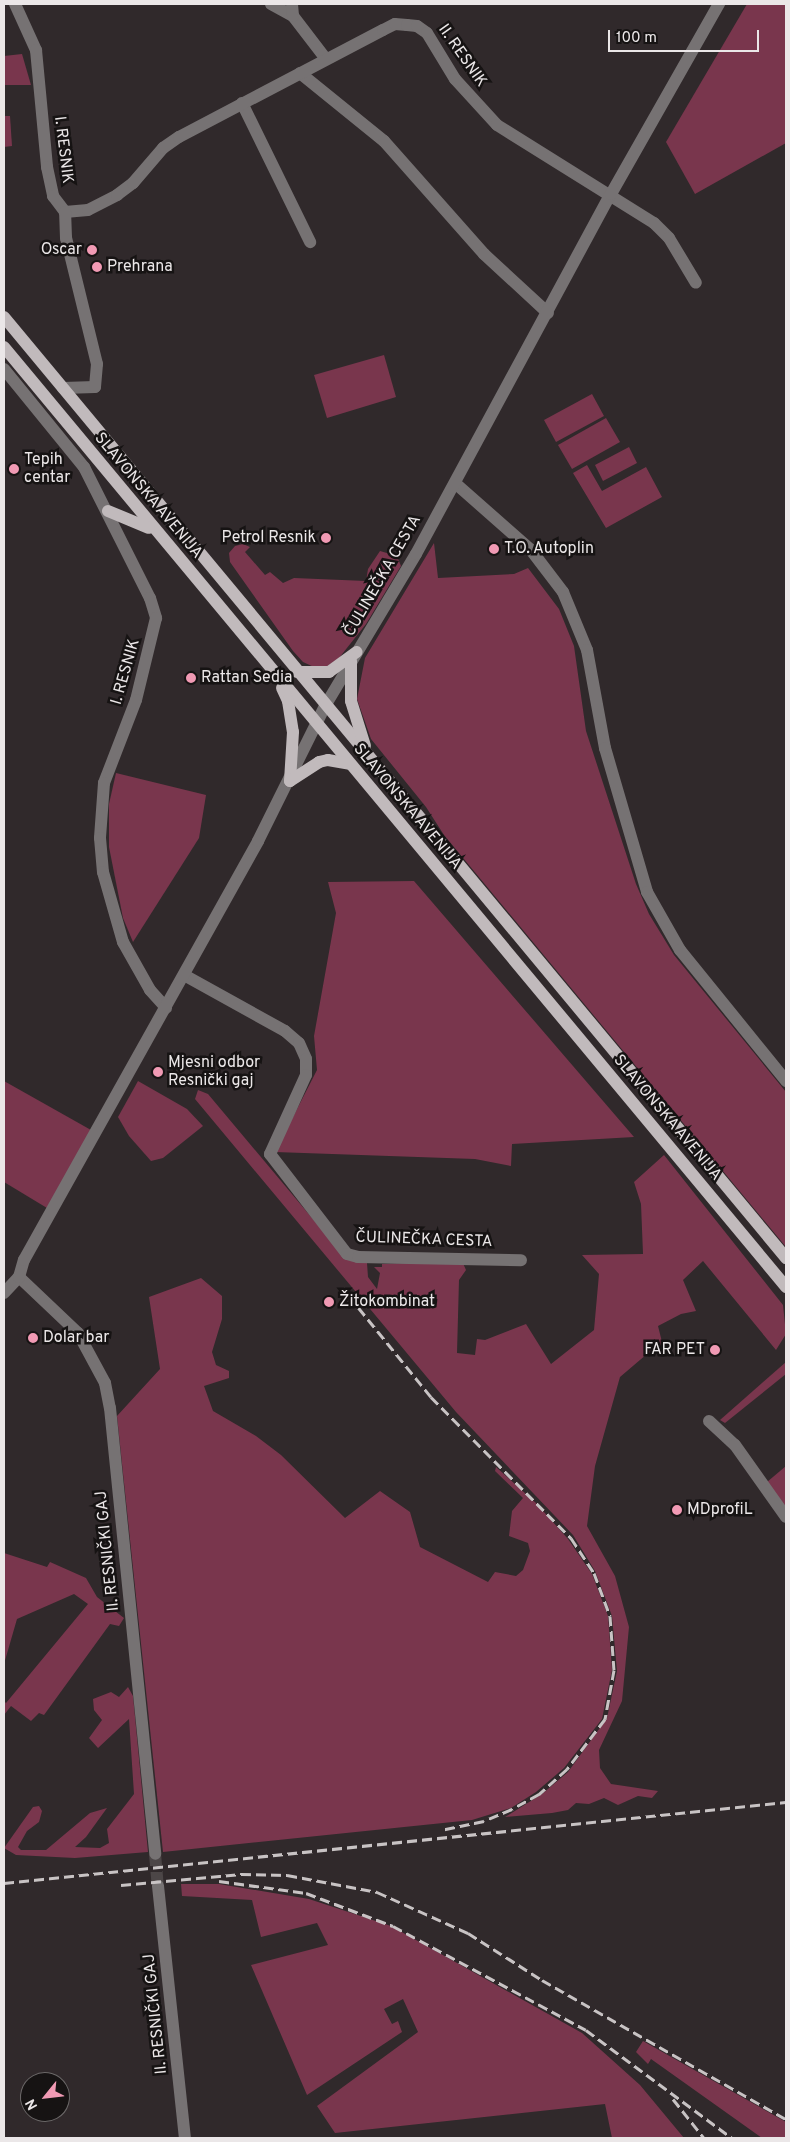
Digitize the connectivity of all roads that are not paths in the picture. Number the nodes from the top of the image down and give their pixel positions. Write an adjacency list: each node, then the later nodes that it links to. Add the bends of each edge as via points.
1 (15, 4): 9 (street, I. RESNIK, via 36,50 47,167 53,196)
2 (271, 4): 4 (street)
3 (719, 4): 8 (street, ČULINEČKA CESTA)
4 (293, 10): 5 (street)
5 (326, 59): 6 (street, II. RESNIK); 8 (street, II. RESNIK, via 395,24 417,26 434,41 455,78 497,125)
6 (300, 73): 7 (street, II. RESNIK); 12 (street, via 384,141 484,254)
7 (242, 103): 9 (street, II. RESNIK, via 163,148 133,183 117,195 88,210); 10 (street)
8 (611, 194): 11 (street, via 669,238); 12 (street, ČULINEČKA CESTA)
9 (65, 212): 16 (street, I. RESNIK, via 66,238 97,356 95,387)
10 (310, 242)
11 (696, 284)
12 (548, 313): 17 (street, ČULINEČKA CESTA)
13 (4, 317): 16 (main road, SLAVONSKA AVENIJA)
14 (4, 348): 19 (main road, SLAVONSKA AVENIJA)
15 (4, 369): 18 (street, I. RESNIK, via 84,467)
16 (63, 388): 22 (main road, SLAVONSKA AVENIJA)
17 (455, 483): 20 (street, ČULINEČKA CESTA); 30 (street, via 530,550 564,592 587,650 596,711 647,892 680,950)
18 (108, 511): 19 (main road); 29 (street, I. RESNIK, via 124,551 150,598 156,618 136,700 104,783 100,838 103,872 123,942 150,990)
19 (155, 530): 21 (main road, SLAVONSKA AVENIJA)
20 (354, 657): 22 (main road, via 329,672); 23 (street, ČULINEČKA CESTA); 25 (main road, via 353,709)
21 (272, 668): 24 (main road, SLAVONSKA AVENIJA); 27 (main road, via 288,701 293,732)
22 (297, 672): 23 (main road, SLAVONSKA AVENIJA)
23 (325, 706): 24 (street, ČULINEČKA CESTA); 25 (main road, SLAVONSKA AVENIJA)
24 (317, 723): 26 (main road, SLAVONSKA AVENIJA); 27 (street, ČULINEČKA CESTA)
25 (372, 760): 31 (main road, SLAVONSKA AVENIJA)
26 (350, 764): 27 (main road, via 328,760 319,762); 34 (main road, SLAVONSKA AVENIJA)
27 (290, 782): 28 (street, ČULINEČKA CESTA)
28 (184, 975): 29 (street, ČULINEČKA CESTA); 32 (street, ČULINEČKA CESTA, via 285,1032 299,1044 306,1059 306,1075 270,1154 347,1254 358,1257)
29 (166, 1008): 33 (street, ČULINEČKA CESTA, via 24,1260)
30 (786, 1081)
31 (786, 1258)
32 (521, 1260)
33 (20, 1277): 35 (street, ČULINEČKA CESTA); 38 (street, II. RESNIČKI GAJ, via 78,1333 105,1383)
34 (786, 1287)
35 (4, 1293)
36 (709, 1421): 37 (street, via 736,1445)
37 (786, 1517)
38 (155, 1854)
39 (158, 1886): 40 (street, II. RESNIČKI GAJ)
40 (185, 2138)

